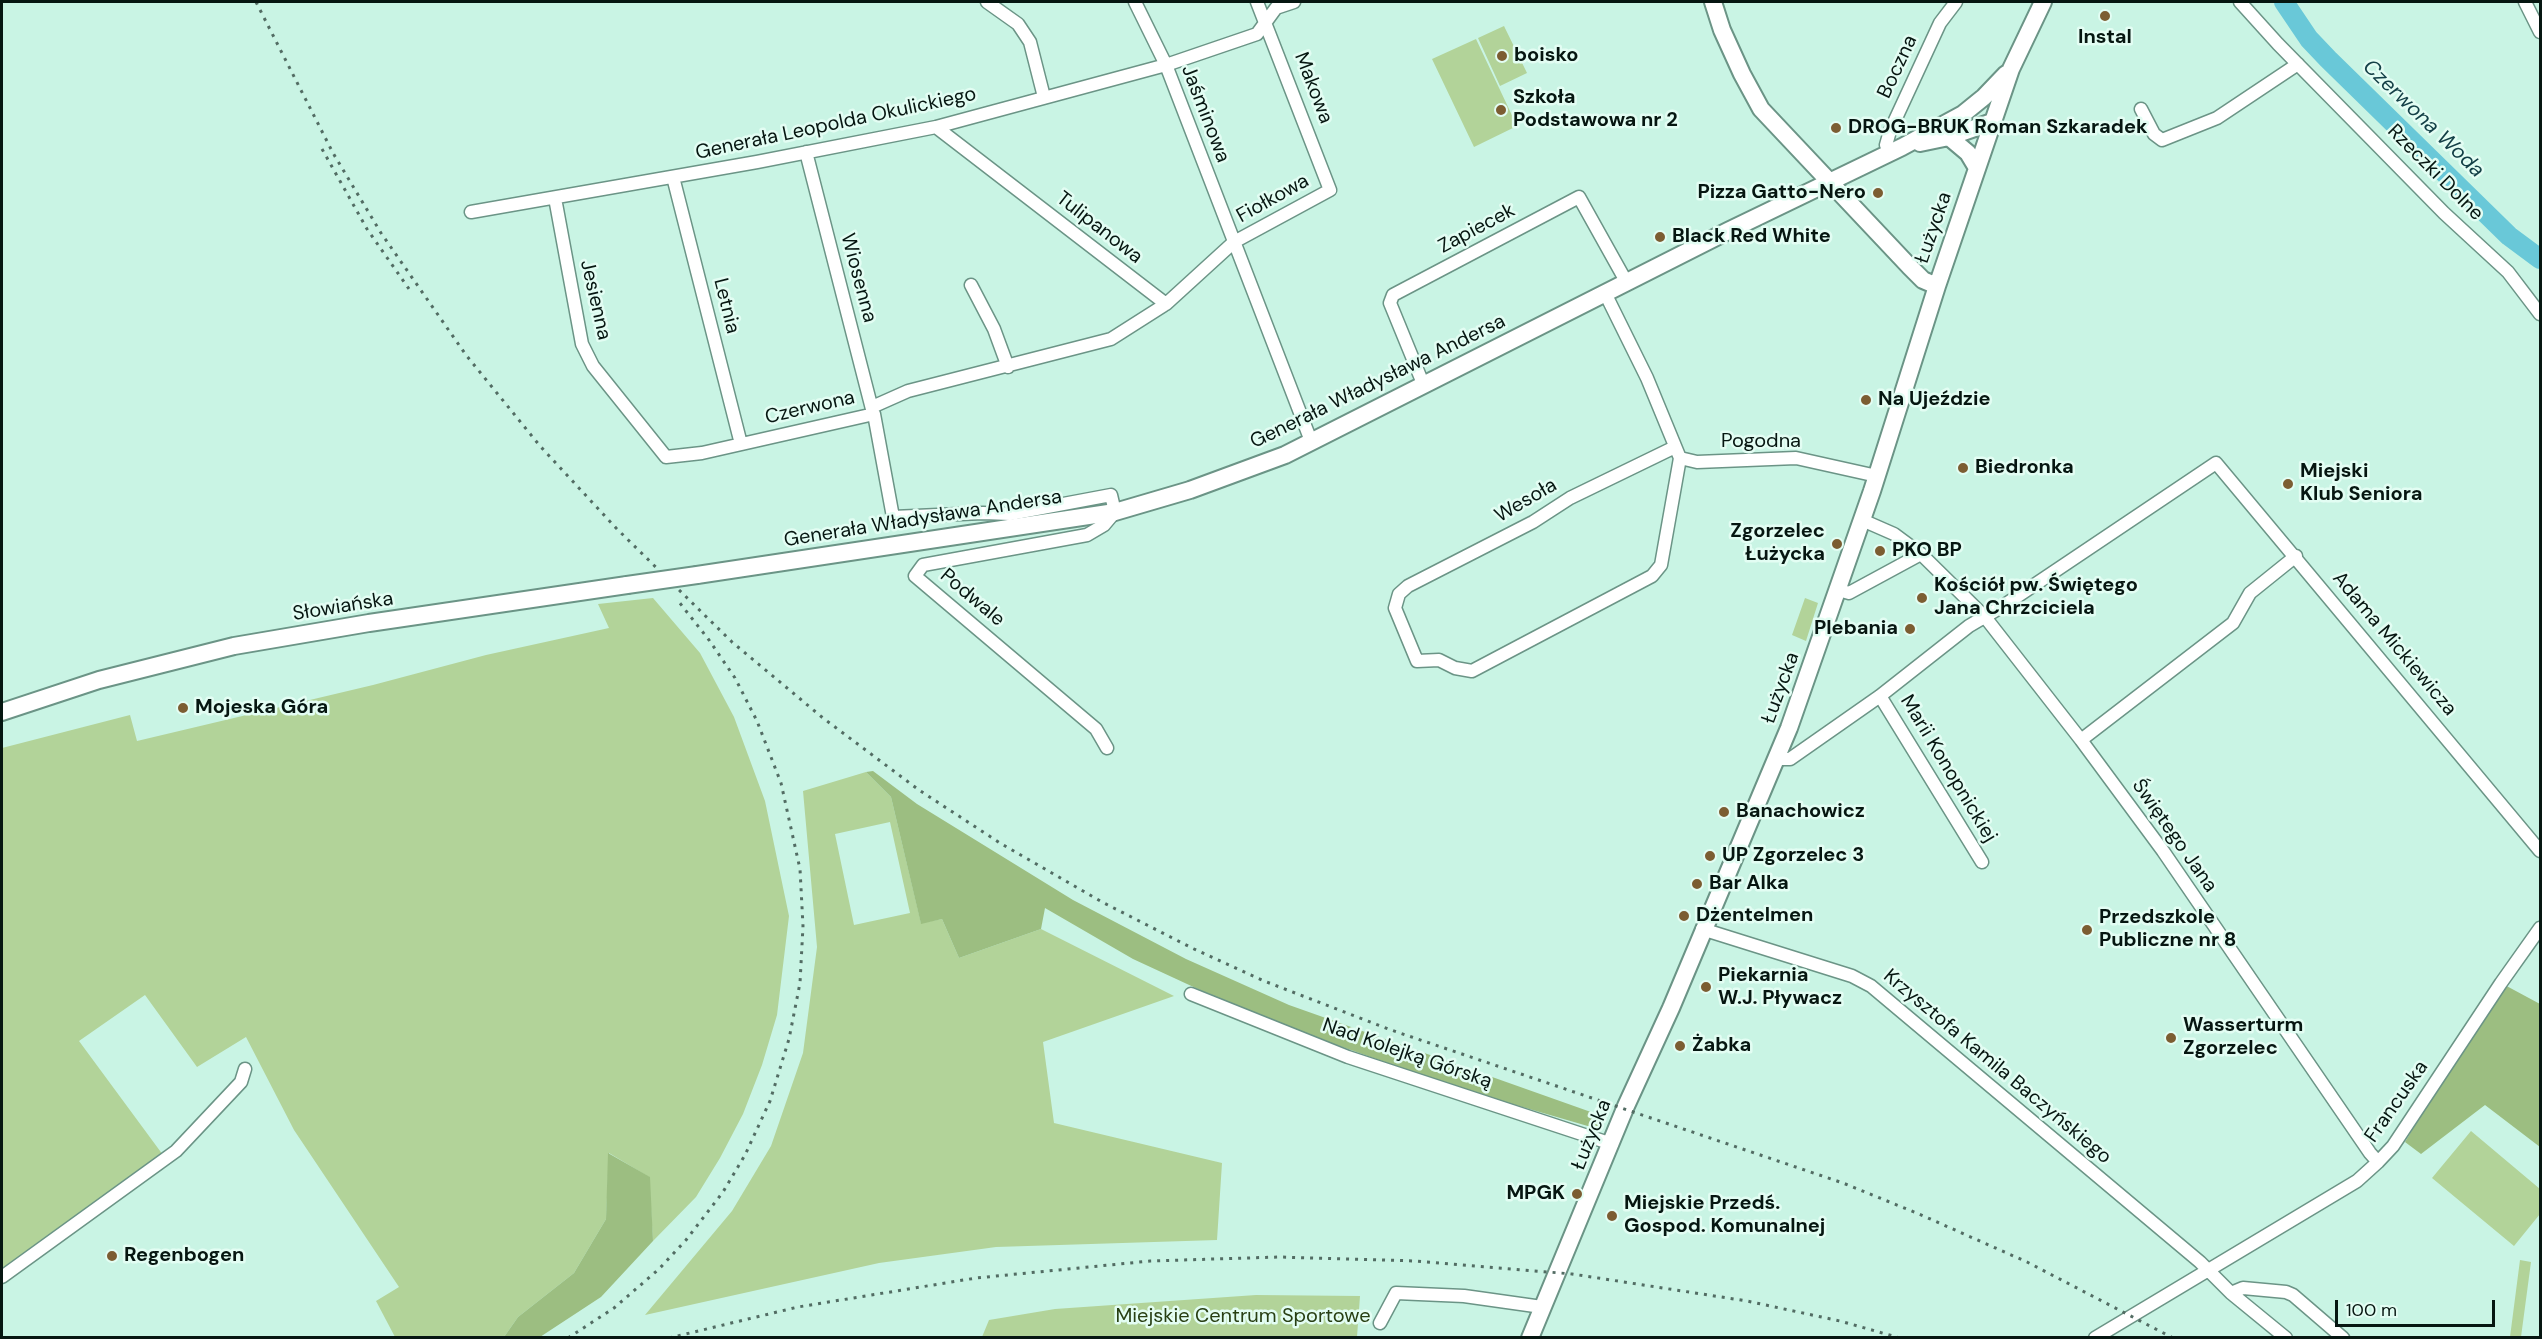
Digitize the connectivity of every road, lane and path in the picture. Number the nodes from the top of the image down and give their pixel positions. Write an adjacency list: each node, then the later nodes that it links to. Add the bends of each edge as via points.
1 (987, 2): 15 (street, via 1018,24 1030,42)
2 (1135, 2): 13 (street, Jaśminowa)
3 (1257, 2): 10 (street, Makowa)
4 (1294, 2): 10 (street, Generała Leopolda Okulickiego, via 1276,8)
5 (1713, 2): 25 (street, via 1753,97)
6 (1956, 2): 21 (street, Boczna, via 1940,23 1890,131 1886,142)
7 (2043, 2): 14 (street, Łużycka)
8 (2240, 2): 12 (street, Rzeczki Dolne)
9 (2525, 2): 11 (street)
10 (1267, 22): 13 (street, Generała Leopolda Okulickiego, via 1257,33); 26 (street, Makowa)
11 (2541, 32)
12 (2298, 64): 16 (street, via 2217,118 2162,140 2154,134); 35 (street, Rzeczki Dolne, via 2444,213 2508,272)
13 (1166, 65): 15 (street, Generała Leopolda Okulickiego); 29 (street, Jaśminowa)
14 (2011, 69): 17 (street, Generała Władysława Andersa, via 1984,97); 18 (street, Łużycka)
15 (1044, 96): 19 (street, Generała Leopolda Okulickiego)
16 (2140, 109)
17 (1958, 116): 18 (street); 21 (street, Generała Władysława Andersa)
18 (1992, 122): 20 (street, Generała Władysława Andersa); 23 (street, Łużycka)
19 (936, 127): 22 (street, Generała Leopolda Okulickiego); 34 (street, Tulipanowa)
20 (1949, 137): 21 (street, Generała Władysława Andersa); 23 (street, via 1968,153)
21 (1896, 150): 25 (street, Generała Władysława Andersa)
22 (806, 152): 24 (street, Generała Leopolda Okulickiego); 38 (street, Wiosenna)
23 (1977, 168): 32 (street, Łużycka)
24 (673, 177): 27 (street, Generała Leopolda Okulickiego); 40 (street, Letnia)
25 (1828, 181): 30 (street, Generała Władysława Andersa); 32 (street, via 1923,280)
26 (1330, 190): 29 (street, Fiołkowa)
27 (555, 198): 28 (street, Generała Leopolda Okulickiego); 42 (street, Jesienna, via 582,344 593,366)
28 (471, 212)
29 (1234, 242): 34 (street); 39 (street, Jaśminowa)
30 (1627, 283): 33 (street, Generała Władysława Andersa); 37 (street, Zapiecek, via 1580,197 1393,295 1390,303)
31 (971, 285): 36 (street)
32 (1937, 286): 43 (street, Łużycka)
33 (1605, 293): 37 (street, Generała Władysława Andersa); 41 (street)
34 (1166, 304): 36 (street, via 1111,339)
35 (2541, 314)
36 (1008, 367): 38 (street, via 908,391)
37 (1424, 386): 39 (street, Generała Władysława Andersa)
38 (873, 410): 40 (street, Czerwona); 44 (street, Czerwona, via 893,517 1010,514 1111,495)
39 (1311, 441): 44 (street, Generała Władysława Andersa, via 1285,455 1190,490)
40 (741, 444): 42 (street, Czerwona)
41 (1678, 452): 41 (street, Wesoła, via 1661,565 1652,576 1472,671 1439,660 1417,661 1395,608 1399,594 1408,586 1533,522 1570,498); 43 (street, Pogodna, via 1697,462 1796,458)
42 (666, 457)
43 (1877, 476): 45 (street, Łużycka)
44 (1115, 512): 48 (street, Generała Władysława Andersa); 54 (street, Podwale, via 1104,525 1087,535 923,565 915,576 1096,729)
45 (1862, 520): 46 (street, Świętego Jana, via 1894,534); 49 (street, Łużycka)
46 (1922, 554): 49 (street, via 1849,593); 50 (street, Świętego Jana)
47 (2296, 555): 50 (street, Adama Mickiewicza, via 2216,463); 53 (street, via 2250,593 2233,623); 56 (street, Adama Mickiewicza)
48 (697, 574): 52 (street, Słowiańska, bridge, via 234,646 99,680)
49 (1839, 590): 55 (street, Łużycka)
50 (1985, 617): 51 (street); 53 (street, Świętego Jana)
51 (1880, 696): 55 (street, via 1790,759); 57 (street, Marii Konopnickiej)
52 (2, 712)
53 (2081, 740): 63 (street, Świętego Jana, via 2163,851)
54 (1107, 748)
55 (1776, 759): 59 (street, Łużycka)
56 (2541, 851)
57 (1982, 862)
58 (2541, 928): 63 (street, Francuska, via 2393,1146)
59 (1702, 930): 62 (street, Łużycka); 64 (street, Krzysztofa Kamila Baczyńskiego, via 1852,976 1871,986)
60 (1191, 994): 62 (street, Nad Kolejką Górską, via 1348,1057)
61 (245, 1069): 65 (street, via 241,1082 176,1151)
62 (1612, 1144): 67 (street, Łużycka)
63 (2378, 1162): 64 (street, Francuska, via 2357,1181)
64 (2207, 1269): 66 (street, Krzysztofa Kamila Baczyńskiego); 70 (street, Francuska)
65 (2, 1277)
66 (2231, 1293): 71 (street, Krzysztofa Kamila Baczyńskiego); 72 (street, via 2243,1288 2286,1292)
67 (1542, 1307): 68 (street, via 1464,1296 1396,1293); 69 (street, Łużycka)
68 (1380, 1323)
69 (1530, 1338)
70 (2095, 1338)
71 (2286, 1338)
72 (2343, 1338)

